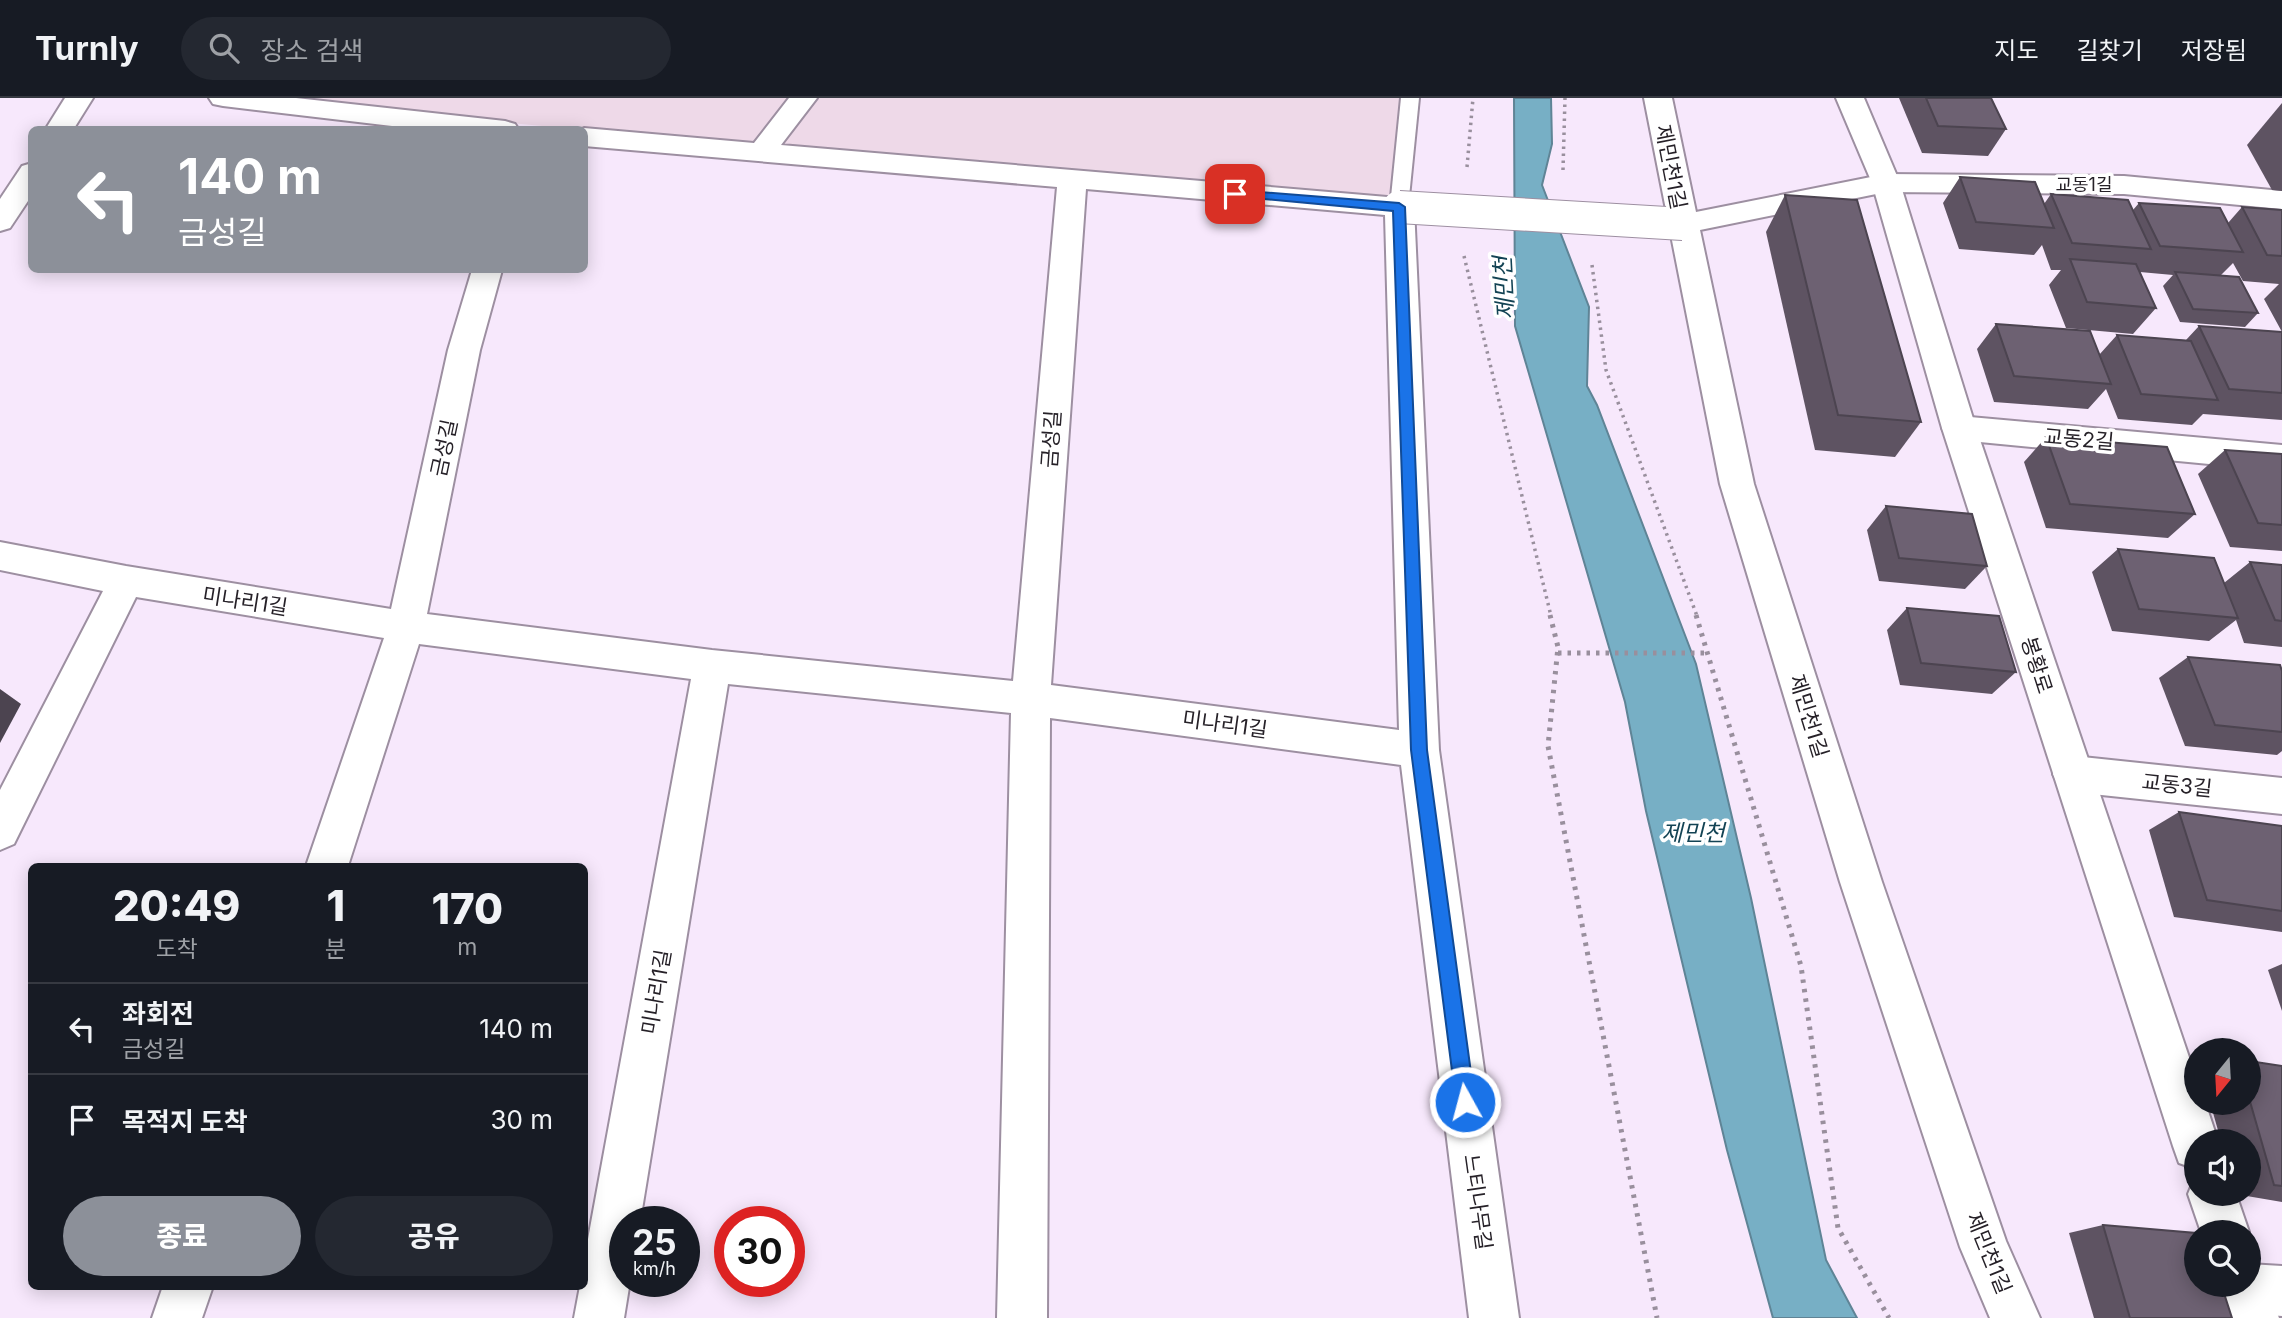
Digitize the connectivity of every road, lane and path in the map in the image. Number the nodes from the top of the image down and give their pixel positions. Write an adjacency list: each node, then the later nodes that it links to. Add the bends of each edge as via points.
1 (79, 98): 9 (street)
2 (223, 98): 10 (street)
3 (803, 98): 12 (street)
4 (1410, 98): 19 (lane)
5 (1473, 98): 14 (path)
6 (1564, 98): 16 (path)
7 (1658, 98): 21 (street, 제민천1길)
8 (1850, 98): 17 (street, 봉황로)
9 (62, 126)
10 (470, 126)
11 (588, 137): 12 (street)
12 (762, 151): 15 (street)
13 (28, 178): 20 (street)
14 (1466, 178)
15 (1072, 180): 19 (street); 33 (street, 금성길)
16 (1563, 181)
17 (1886, 183): 18 (street, 교동1길, via 2124,185); 21 (street); 25 (street, 봉황로)
18 (2282, 201)
19 (1399, 207): 21 (street, bridge); 34 (street, 느티나무길)
20 (0, 221)
21 (1682, 224): 47 (street, 제민천1길, via 1737,484 1866,895 1984,1247)
22 (1464, 251): 30 (path)
23 (1588, 256): 31 (path, via 1606,370)
24 (486, 273): 29 (street, 금성길, via 464,350)
25 (1959, 428): 26 (street, 교동2길); 35 (street, 봉황로)
26 (2282, 458)
27 (0, 556): 28 (street, 미나리1길)
28 (125, 582): 29 (street, 미나리1길); 37 (street)
29 (406, 627): 32 (street, 미나리1길); 38 (street)
30 (1558, 653): 31 (path); 45 (path, via 1548,746)
31 (1710, 653): 46 (path, via 1801,966 1838,1228)
32 (712, 666): 33 (street, 미나리1길); 42 (street, 미나리1길)
33 (1031, 699): 34 (street, 미나리1길); 43 (street)
34 (1419, 750): 44 (street, 느티나무길)
35 (2073, 774): 36 (street, 교동3길); 39 (street, 봉황로)
36 (2282, 796)
37 (0, 831)
38 (328, 863)
39 (2190, 1129)
40 (187, 1290): 41 (street)
41 (177, 1318)
42 (599, 1318)
43 (1022, 1318)
44 (1494, 1318)
45 (1657, 1318)
46 (1889, 1318)
47 (2015, 1318)

